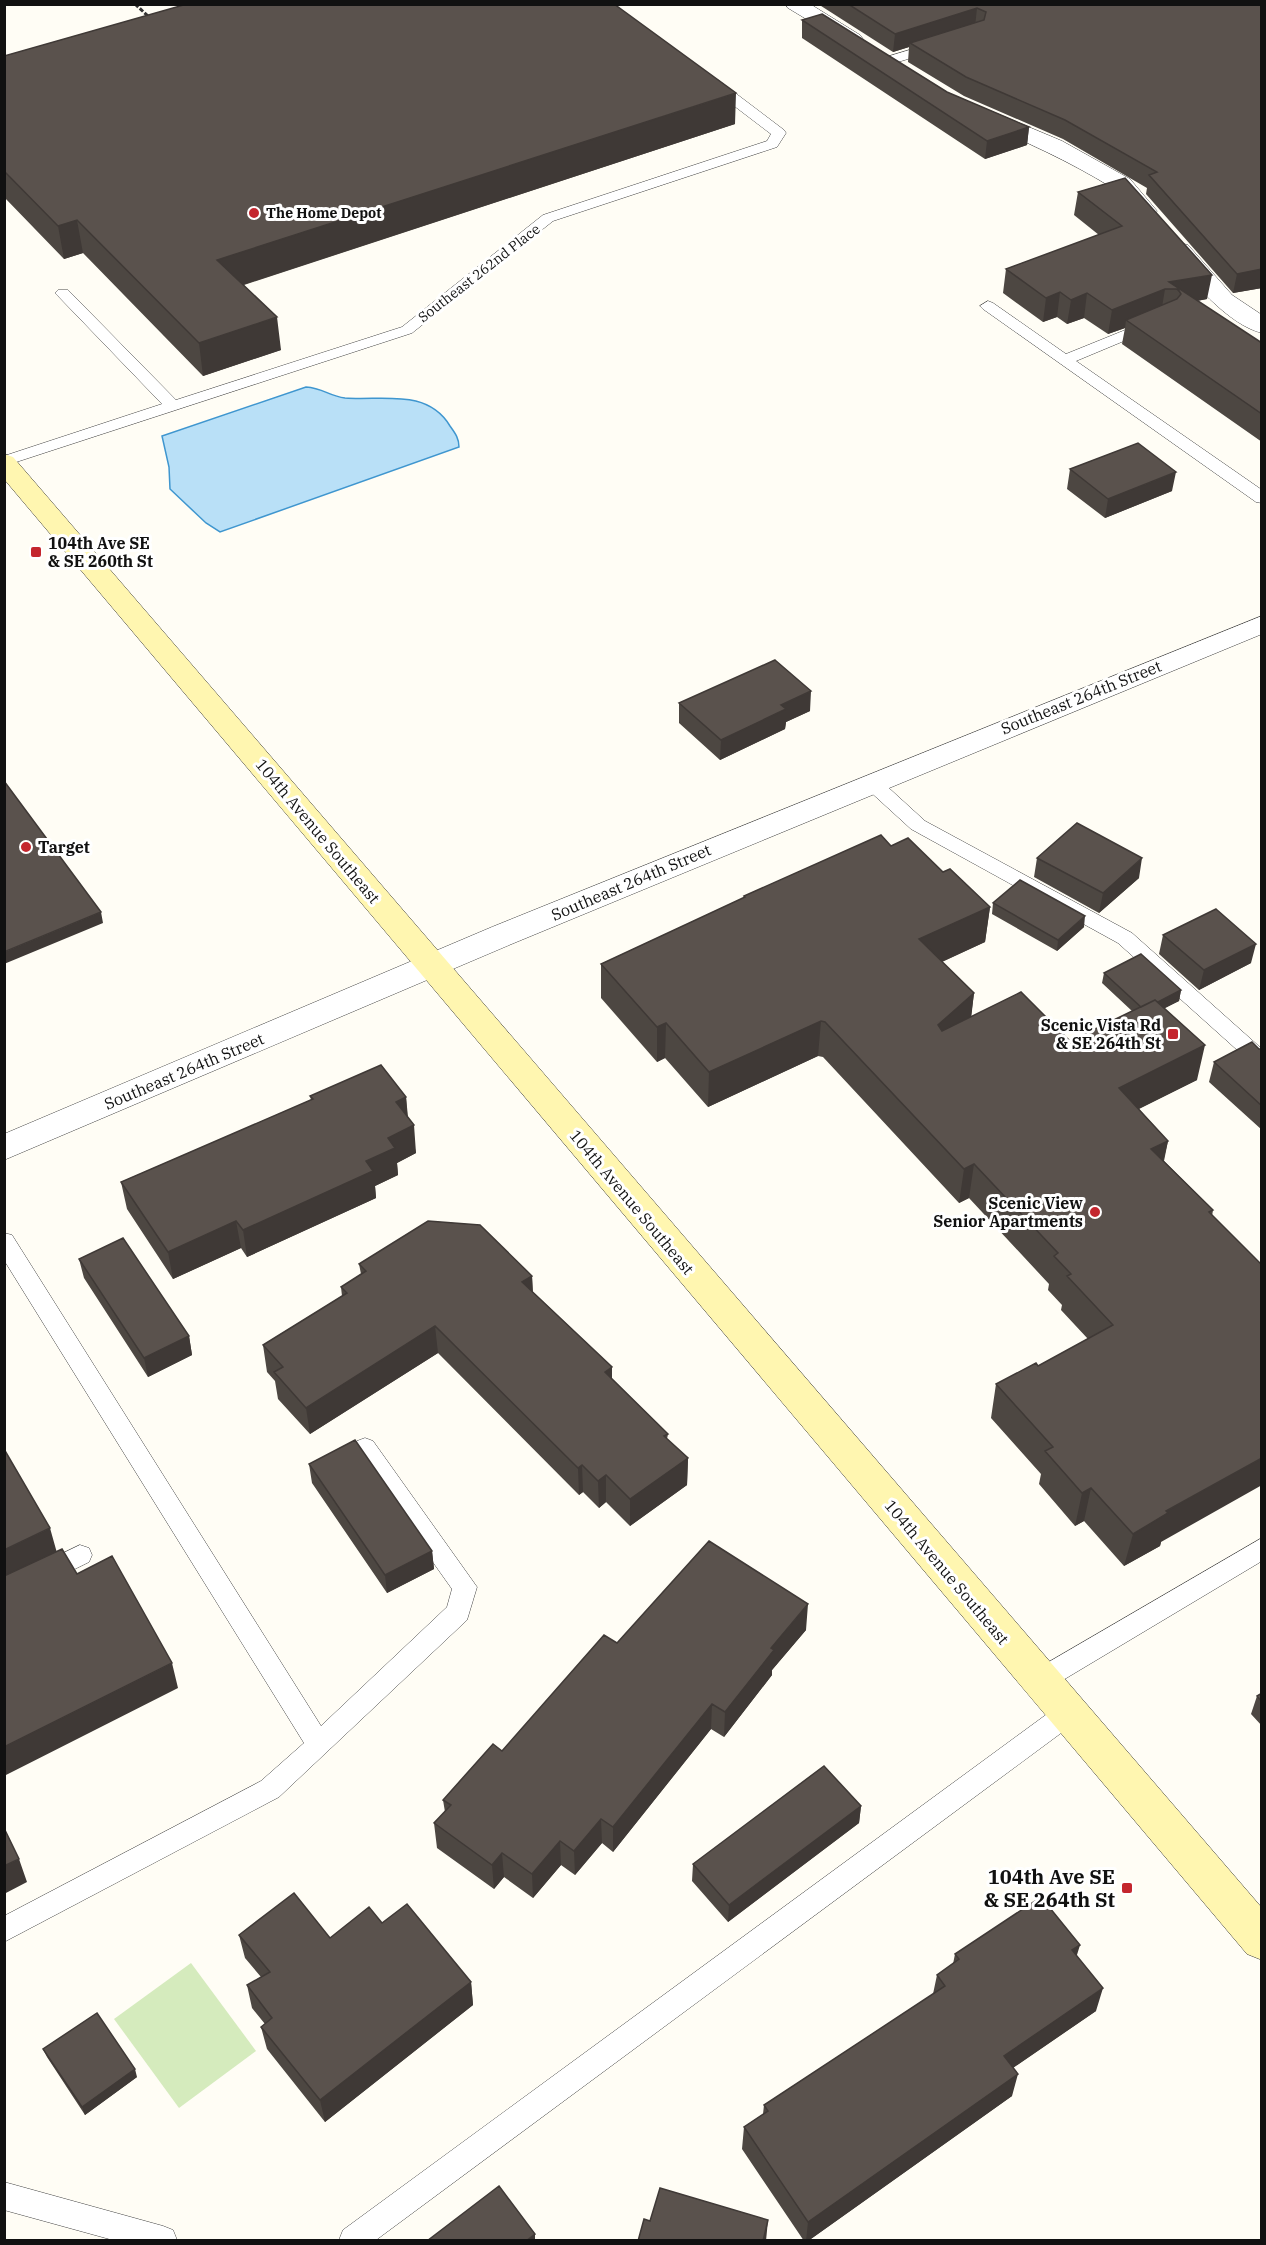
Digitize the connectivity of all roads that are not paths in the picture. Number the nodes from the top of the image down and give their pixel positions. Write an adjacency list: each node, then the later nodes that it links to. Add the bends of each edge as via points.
1 (795, 4): 3 (street)
2 (954, 40): 3 (lane)
3 (888, 61): 4 (street)
4 (907, 73)
5 (703, 76): 12 (lane, Southeast 262nd Place, via 779,133 772,144 548,218 407,330)
6 (965, 107): 10 (street, via 1054,146 1122,184 1224,300)
7 (63, 292): 12 (lane)
8 (988, 306): 11 (lane)
9 (1167, 318): 11 (lane)
10 (1262, 326)
11 (1064, 360): 14 (lane)
12 (173, 406): 13 (lane, Southeast 262nd Place)
13 (4, 462): 17 (street, 104th Avenue Southeast)
14 (1262, 498)
15 (1262, 624): 16 (street, Southeast 264th Street)
16 (872, 783): 17 (street, Southeast 264th Street); 18 (lane, via 918,825 1125,938)
17 (431, 966): 19 (street, Southeast 264th Street); 25 (street, 104th Avenue Southeast)
18 (1262, 1061)
19 (4, 1148)
20 (4, 1241): 27 (lane)
21 (365, 1448): 27 (lane, via 465,1587 458,1613)
22 (1262, 1548): 25 (lane)
23 (80, 1555): 24 (lane)
24 (4, 1593)
25 (1040, 1681): 26 (street, 104th Avenue Southeast)
26 (1067, 1714): 29 (street, 104th Avenue Southeast); 32 (lane)
27 (319, 1745): 28 (lane, via 270,1789)
28 (4, 1930)
29 (1262, 1940)
30 (4, 2196): 31 (lane)
31 (163, 2241)
32 (353, 2241)

